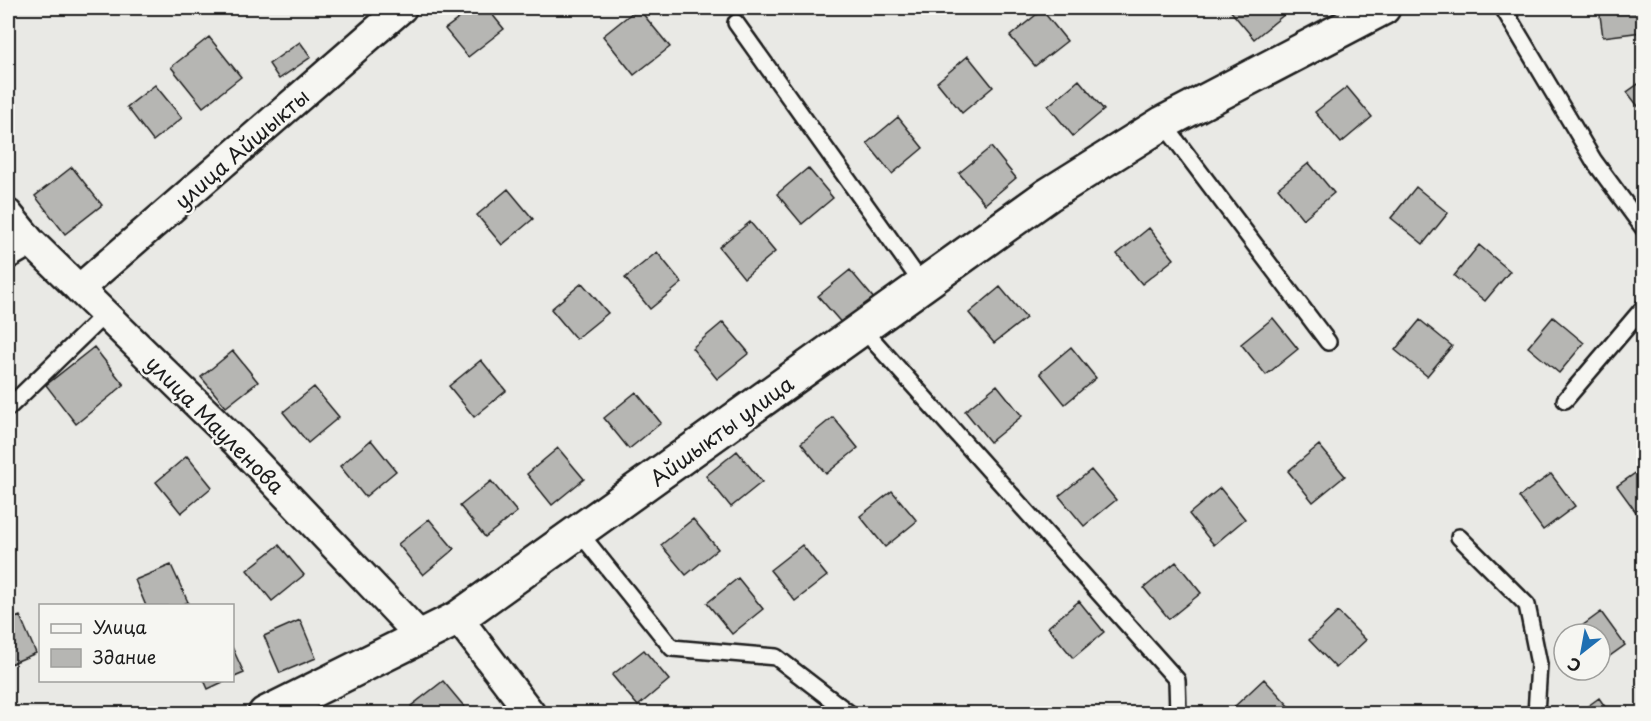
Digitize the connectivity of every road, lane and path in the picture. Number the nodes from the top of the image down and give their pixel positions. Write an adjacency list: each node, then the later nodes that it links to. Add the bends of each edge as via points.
1 (402, 8): 10 (street, улица Айшыкты)
2 (1383, 8): 5 (street, Айшыкты улица)
3 (1503, 8): 7 (lane, via 1594,160)
4 (736, 23): 9 (lane)
5 (1163, 123): 9 (street, Айшыкты улица, via 1048,195); 14 (lane)
6 (8, 214): 8 (street, улица Мауленова)
7 (1644, 229)
8 (19, 248): 10 (street, улица Мауленова)
9 (923, 285): 13 (street, Айшыкты улица)
10 (79, 289): 12 (street, улица Мауленова)
11 (1644, 307): 15 (lane)
12 (105, 314): 16 (lane); 20 (street, улица Мауленова, via 236,442)
13 (862, 328): 17 (street, Айшыкты улица); 24 (lane, via 1177,680)
14 (1328, 342)
15 (1565, 400)
16 (8, 408)
17 (579, 532): 19 (street, Айшыкты улица); 23 (lane, via 672,648 776,657)
18 (1459, 537): 25 (lane, via 1527,605 1539,664)
19 (458, 618): 20 (street, Айшыкты улица); 22 (street)
20 (420, 637): 21 (street, Айшыкты улица)
21 (265, 714)
22 (531, 714)
23 (850, 714)
24 (1178, 714)
25 (1536, 714)

